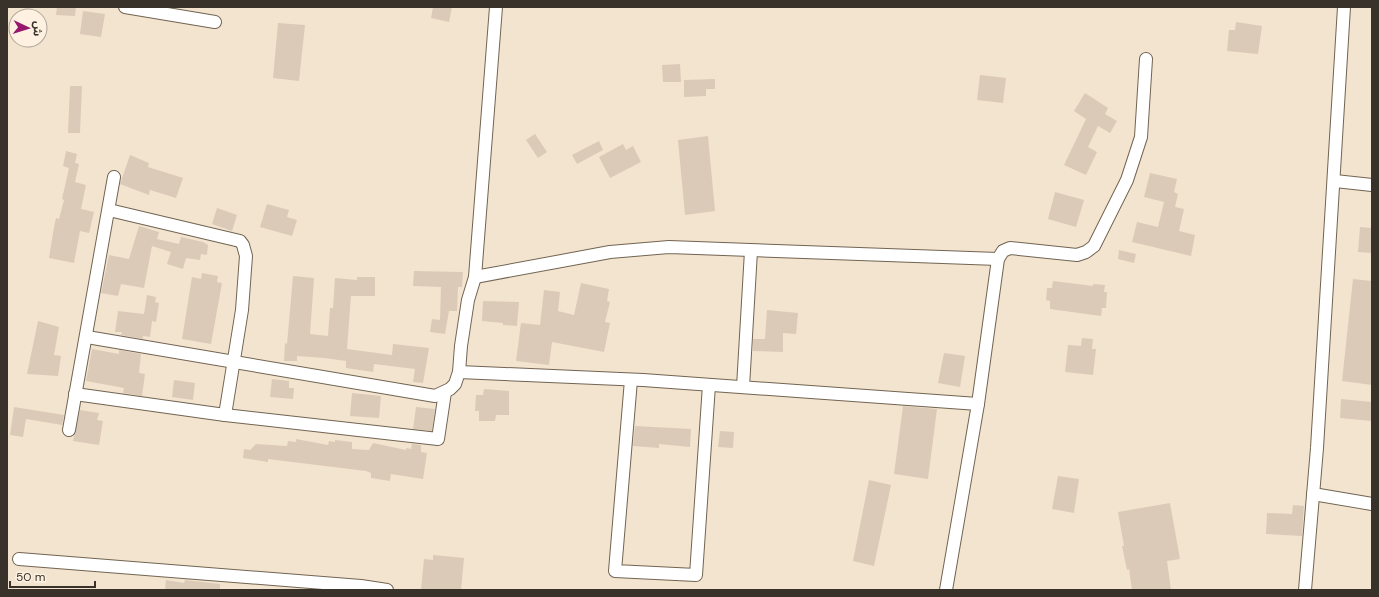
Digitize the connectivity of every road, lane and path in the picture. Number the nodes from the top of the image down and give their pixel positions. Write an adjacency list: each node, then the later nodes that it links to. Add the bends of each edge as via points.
1 (126, 7): 4 (street)
2 (496, 7): 12 (street)
3 (1344, 7): 7 (street)
4 (215, 22)
5 (1146, 59): 11 (street, via 1141,137 1127,180 1094,246 1086,252 1077,254 1010,248 1003,251)
6 (114, 176): 9 (street)
7 (1335, 180): 8 (street); 24 (street)
8 (1372, 185)
9 (109, 210): 13 (street); 14 (street, via 240,241 246,256 242,310)
10 (751, 251): 11 (street); 12 (street, via 669,247 610,252); 18 (street)
11 (998, 264): 21 (street)
12 (474, 276): 15 (street, via 468,300)
13 (86, 338): 14 (street); 20 (street)
14 (233, 362): 19 (street, via 435,396); 22 (street)
15 (459, 372): 16 (street); 19 (street, via 455,384)
16 (631, 380): 17 (street); 17 (street, via 615,571 696,575)
17 (709, 385): 18 (street)
18 (743, 387): 21 (street)
19 (445, 392): 22 (street, via 438,439)
20 (75, 394): 22 (street); 23 (street)
21 (978, 404): 29 (street)
22 (225, 415)
23 (69, 430)
24 (1314, 494): 25 (street); 30 (street)
25 (1372, 504)
26 (19, 559): 27 (street)
27 (361, 588): 28 (street)
28 (387, 590)
29 (946, 590)
30 (1305, 590)

